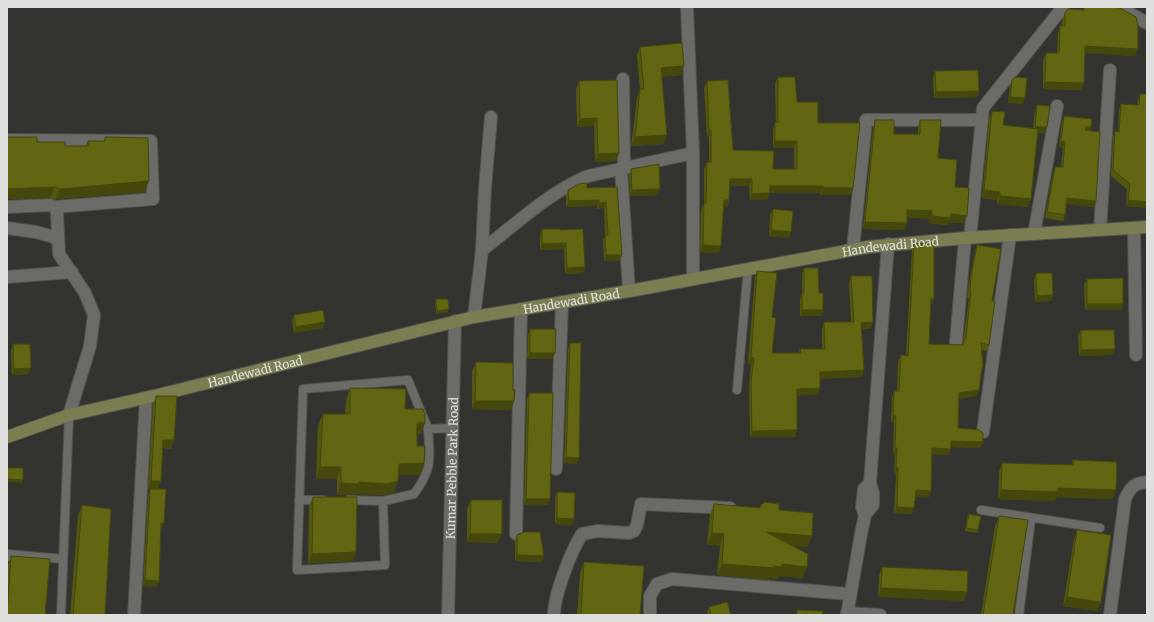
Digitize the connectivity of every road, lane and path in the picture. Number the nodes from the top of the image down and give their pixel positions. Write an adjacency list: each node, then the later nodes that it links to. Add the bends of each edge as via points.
1 (687, 7): 11 (street)
2 (1063, 7): 9 (street, via 983,108)
3 (1118, 7): 4 (street)
4 (1147, 23)
5 (1110, 70): 18 (street)
6 (623, 79): 12 (street)
7 (1057, 106): 19 (street)
8 (491, 117): 25 (street)
9 (982, 120): 22 (street); 24 (street, via 866,120)
10 (7, 140): 14 (street, via 151,141 153,199)
11 (693, 153): 12 (street); 29 (street)
12 (623, 168): 25 (street, via 576,180); 30 (street)
13 (7, 207): 14 (street)
14 (55, 207): 21 (street)
15 (1147, 227): 17 (main road, Handewadi Road)
16 (7, 228): 21 (street)
17 (1134, 228): 18 (main road, Handewadi Road); 36 (street)
18 (1100, 230): 19 (main road, Handewadi Road)
19 (1034, 234): 20 (main road, Handewadi Road)
20 (1010, 235): 22 (main road, Handewadi Road); 42 (street)
21 (57, 238): 27 (street, via 59,254)
22 (968, 238): 23 (main road, Handewadi Road); 35 (street)
23 (888, 244): 24 (main road, Handewadi Road); 55 (street, via 870,483 873,493 872,505 865,515)
24 (853, 249): 26 (main road, Handewadi Road)
25 (482, 250): 33 (street)
26 (748, 268): 29 (main road, Handewadi Road); 37 (lane)
27 (72, 272): 28 (street); 39 (street, via 85,293 94,316 90,346)
28 (7, 278)
29 (693, 278): 30 (main road, Handewadi Road)
30 (629, 291): 31 (main road, Handewadi Road)
31 (562, 302): 32 (main road, Handewadi Road); 44 (street)
32 (521, 309): 33 (main road, Handewadi Road); 52 (street)
33 (474, 317): 34 (main road, Handewadi Road)
34 (455, 321): 38 (main road, Handewadi Road); 40 (street, Kumar Pebble Park Road)
35 (956, 342)
36 (1136, 355)
37 (737, 390)
38 (146, 398): 39 (main road, Handewadi Road); 58 (street)
39 (69, 415): 43 (main road, Handewadi Road); 54 (lane)
40 (452, 428): 41 (lane); 59 (street, Kumar Pebble Park Road)
41 (428, 429): 46 (lane, via 408,380 303,389); 47 (lane, via 430,458 426,477 414,494)
42 (983, 432)
43 (7, 437)
44 (556, 469)
45 (1147, 482): 64 (street, via 1138,483 1130,488 1125,499)
46 (299, 500): 47 (lane); 47 (lane, via 297,570 385,565)
47 (383, 501)
48 (739, 508): 60 (street, via 641,504 634,531 598,531 582,534 574,545)
49 (981, 510): 50 (lane)
50 (1031, 518): 51 (lane); 63 (lane)
51 (1100, 528)
52 (516, 534)
53 (7, 557): 54 (lane, via 7,554)
54 (63, 559): 57 (lane)
55 (849, 594): 56 (street); 61 (street, via 672,579 657,584 650,596)
56 (847, 614): 62 (street)
57 (61, 615)
58 (134, 615)
59 (448, 615)
60 (554, 615)
61 (650, 615)
62 (880, 615)
63 (1019, 615)
64 (1110, 615)

